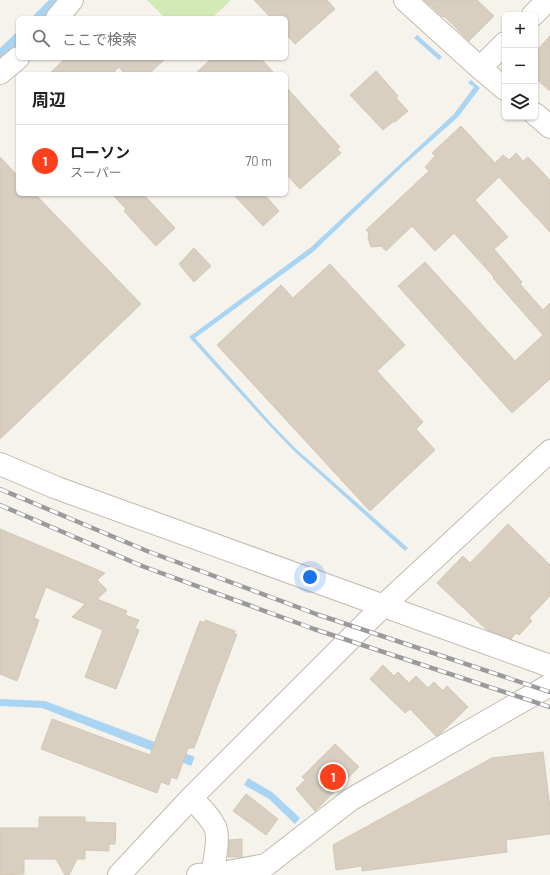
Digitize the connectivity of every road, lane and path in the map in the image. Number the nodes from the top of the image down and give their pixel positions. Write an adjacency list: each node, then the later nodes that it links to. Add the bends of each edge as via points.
1 (72, 0): 5 (street)
2 (405, 0): 8 (street)
3 (548, 0): 4 (street)
4 (536, 12)
5 (59, 16)
6 (502, 46): 8 (street)
7 (16, 60): 9 (street)
8 (480, 68): 10 (street)
9 (0, 73)
10 (502, 86)
11 (538, 117): 12 (street)
12 (550, 127)
13 (550, 451): 15 (street)
14 (0, 464): 15 (street, via 57,488)
15 (383, 606): 16 (street); 18 (street)
16 (550, 666)
17 (550, 684): 19 (street, via 350,800 266,865)
18 (191, 798): 19 (street, via 216,829 217,848); 20 (street)
19 (205, 874)
20 (120, 875)

